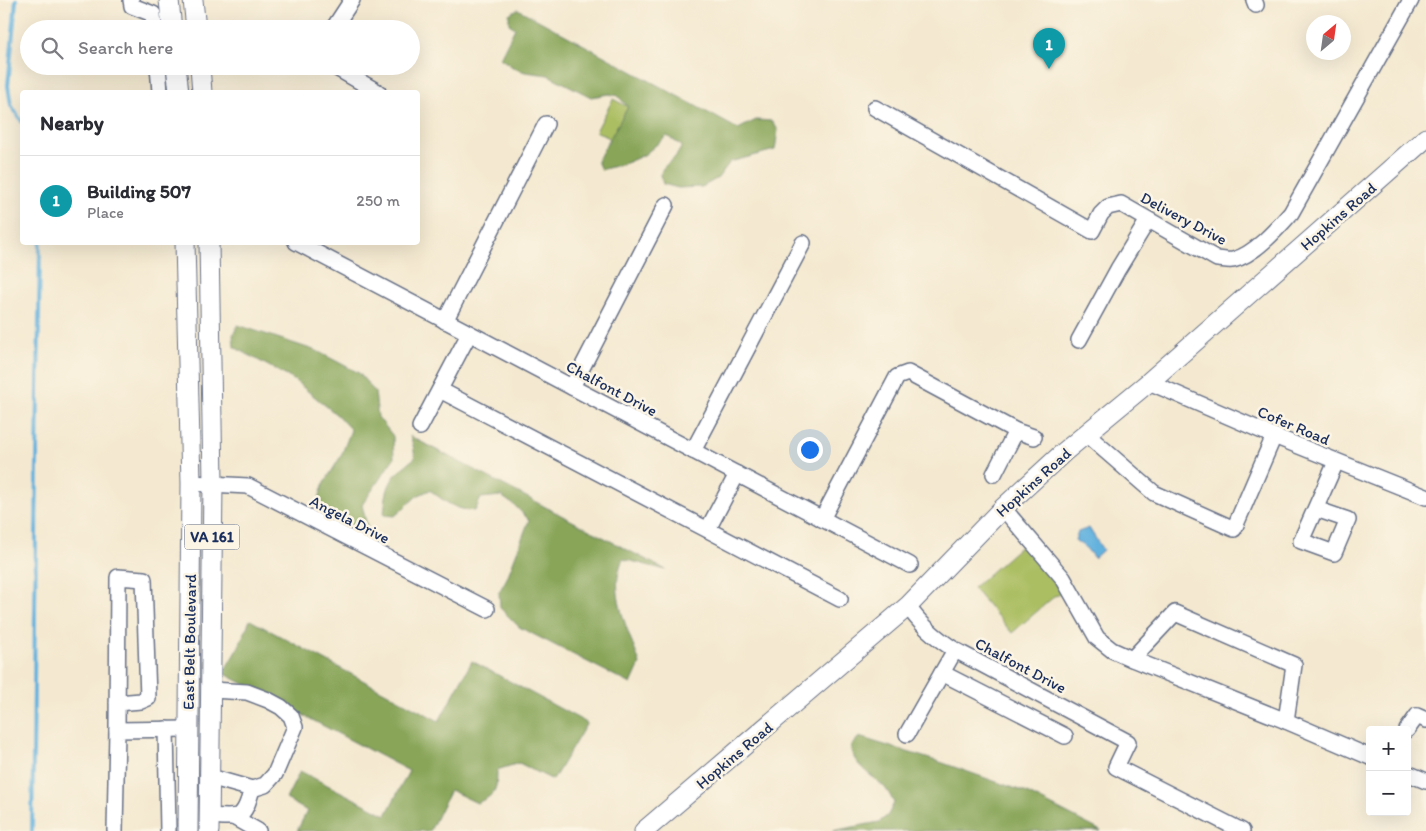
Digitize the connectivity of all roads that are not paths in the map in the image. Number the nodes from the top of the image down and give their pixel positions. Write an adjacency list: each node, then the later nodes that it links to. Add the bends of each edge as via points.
1 (131, 0): 5 (street, via 132,6)
2 (352, 0): 6 (street)
3 (1411, 0): 19 (street, Delivery Drive, via 1291,213 1275,231 1245,256 1230,261 1217,258)
4 (194, 14): 5 (street)
5 (164, 17)
6 (339, 20)
7 (159, 75): 11 (street)
8 (177, 75): 12 (main road)
9 (201, 75): 13 (main road)
10 (349, 75): 14 (street)
11 (160, 90)
12 (179, 90)
13 (202, 90)
14 (375, 90)
15 (875, 108): 19 (street, Delivery Drive, via 1092,231 1108,207 1121,204)
16 (546, 124): 24 (street)
17 (1426, 138): 27 (main road, Hopkins Road)
18 (666, 205): 28 (street)
19 (1148, 220): 26 (street)
20 (803, 243): 35 (street)
21 (185, 245): 39 (main road, East Belt Boulevard / VA 161)
22 (209, 245): 40 (main road, East Belt Boulevard / VA 161)
23 (302, 245): 24 (street, Chalfont Drive)
24 (445, 321): 25 (street, Chalfont Drive)
25 (469, 334): 28 (street, Chalfont Drive); 29 (street)
26 (1079, 340)
27 (1149, 382): 32 (main road, Hopkins Road); 33 (street, Cofer Road)
28 (572, 387): 35 (street, Chalfont Drive)
29 (440, 390): 30 (street); 45 (street)
30 (420, 427)
31 (1016, 431): 34 (street); 38 (street); 44 (street, via 908,372 897,377)
32 (1086, 434): 33 (street, via 1154,493 1234,529); 42 (main road, Hopkins Road)
33 (1274, 436): 36 (street, Cofer Road)
34 (1034, 437)
35 (693, 451): 37 (street, Chalfont Drive)
36 (1336, 462): 41 (street, Cofer Road); 43 (street)
37 (737, 474): 44 (street, Chalfont Drive); 45 (street)
38 (994, 474)
39 (191, 482): 40 (street, Angela Drive); 61 (main road, East Belt Boulevard / VA 161)
40 (213, 483): 49 (street, Angela Drive, via 248,486); 53 (main road, East Belt Boulevard / VA 161)
41 (1426, 497)
42 (1003, 508): 48 (main road, Hopkins Road); 51 (street, via 1063,578 1097,638)
43 (1316, 509)
44 (822, 519): 46 (street, Chalfont Drive)
45 (708, 529): 47 (street)
46 (910, 566)
47 (840, 599)
48 (908, 606): 50 (street, Chalfont Drive, via 937,638); 76 (main road, Hopkins Road)
49 (486, 609)
50 (955, 650): 52 (street); 55 (street, Chalfont Drive)
51 (1132, 660): 57 (street); 57 (street, via 1175,613 1294,666)
52 (942, 673): 58 (street); 63 (street)
53 (211, 690): 67 (main road, East Belt Boulevard / VA 161); 69 (street, via 247,692 275,704 291,716 295,727 275,774 265,785)
54 (117, 703): 54 (street, via 118,577 144,579 148,698); 62 (street)
55 (1060, 706): 58 (street); 77 (street, Chalfont Drive, via 1128,742 1116,767)
56 (1426, 720): 59 (street, via 1418,716)
57 (1286, 721): 65 (street)
58 (1048, 726): 64 (street)
59 (1410, 726)
60 (166, 729): 61 (street); 62 (street); 73 (street)
61 (188, 729): 74 (main road, East Belt Boulevard / VA 161)
62 (117, 730): 72 (street)
63 (907, 734)
64 (1065, 736)
65 (1366, 755)
66 (1411, 775): 68 (street)
67 (210, 777): 69 (street); 71 (main road, East Belt Boulevard / VA 161)
68 (1426, 781)
69 (252, 789): 70 (street, via 243,813)
70 (235, 818): 71 (street); 75 (street)
71 (209, 823)
72 (115, 831)
73 (168, 831)
74 (188, 831)
75 (258, 831)
76 (644, 831)
77 (1242, 831)

